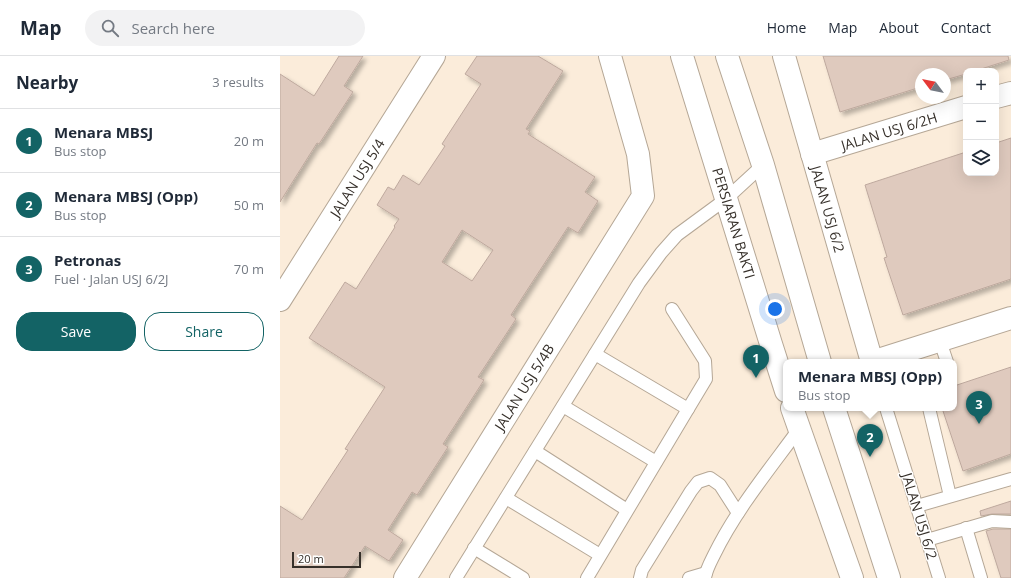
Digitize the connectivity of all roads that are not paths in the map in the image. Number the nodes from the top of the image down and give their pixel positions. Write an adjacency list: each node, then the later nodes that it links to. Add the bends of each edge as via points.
1 (434, 56): 12 (street, JALAN USJ 5/4)
2 (610, 56): 43 (street, JALAN USJ 5/4B, via 638,154 643,196)
3 (682, 56): 11 (street, PERSIARAN BAKTI)
4 (727, 56): 10 (street)
5 (784, 56): 9 (street, JALAN USJ 6/2)
6 (1011, 93): 7 (street)
7 (999, 97)
8 (963, 108): 9 (street, JALAN USJ 6/2H)
9 (812, 154): 18 (street, JALAN USJ 6/2)
10 (763, 165): 11 (lane); 17 (street)
11 (726, 199): 16 (lane, via 677,235 661,253 639,283); 21 (street, PERSIARAN BAKTI)
12 (280, 300)
13 (672, 309): 23 (lane, via 705,361 706,379)
14 (1011, 318): 15 (street)
15 (940, 340): 19 (street); 20 (lane)
16 (595, 354): 22 (lane); 23 (lane)
17 (819, 359)
18 (871, 359)
19 (881, 359)
20 (946, 359)
21 (783, 381)
22 (563, 406): 29 (lane); 30 (lane)
23 (688, 409): 30 (lane)
24 (793, 411): 28 (street)
25 (835, 411): 50 (street)
26 (887, 411): 34 (lane, JALAN USJ 6/2)
27 (930, 411): 32 (lane)
28 (799, 429): 36 (lane); 49 (street)
29 (535, 451): 33 (lane); 35 (lane)
30 (656, 462): 35 (lane)
31 (1011, 479): 32 (lane)
32 (950, 496): 34 (lane)
33 (506, 498): 40 (lane); 41 (lane)
34 (917, 506): 39 (lane, JALAN USJ 6/2)
35 (628, 510): 41 (lane)
36 (738, 513): 42 (lane, via 719,544); 47 (lane, via 720,485 710,478 698,482 642,570)
37 (1011, 522): 38 (lane, via 992,521)
38 (966, 528): 39 (lane); 52 (lane)
39 (927, 540): 51 (lane, JALAN USJ 6/2)
40 (474, 548): 44 (lane); 45 (lane)
41 (600, 556): 46 (lane)
42 (705, 575): 48 (lane)
43 (405, 578)
44 (456, 578)
45 (523, 578)
46 (587, 578)
47 (640, 578)
48 (689, 578)
49 (852, 578)
50 (889, 578)
51 (939, 578)
52 (981, 578)

